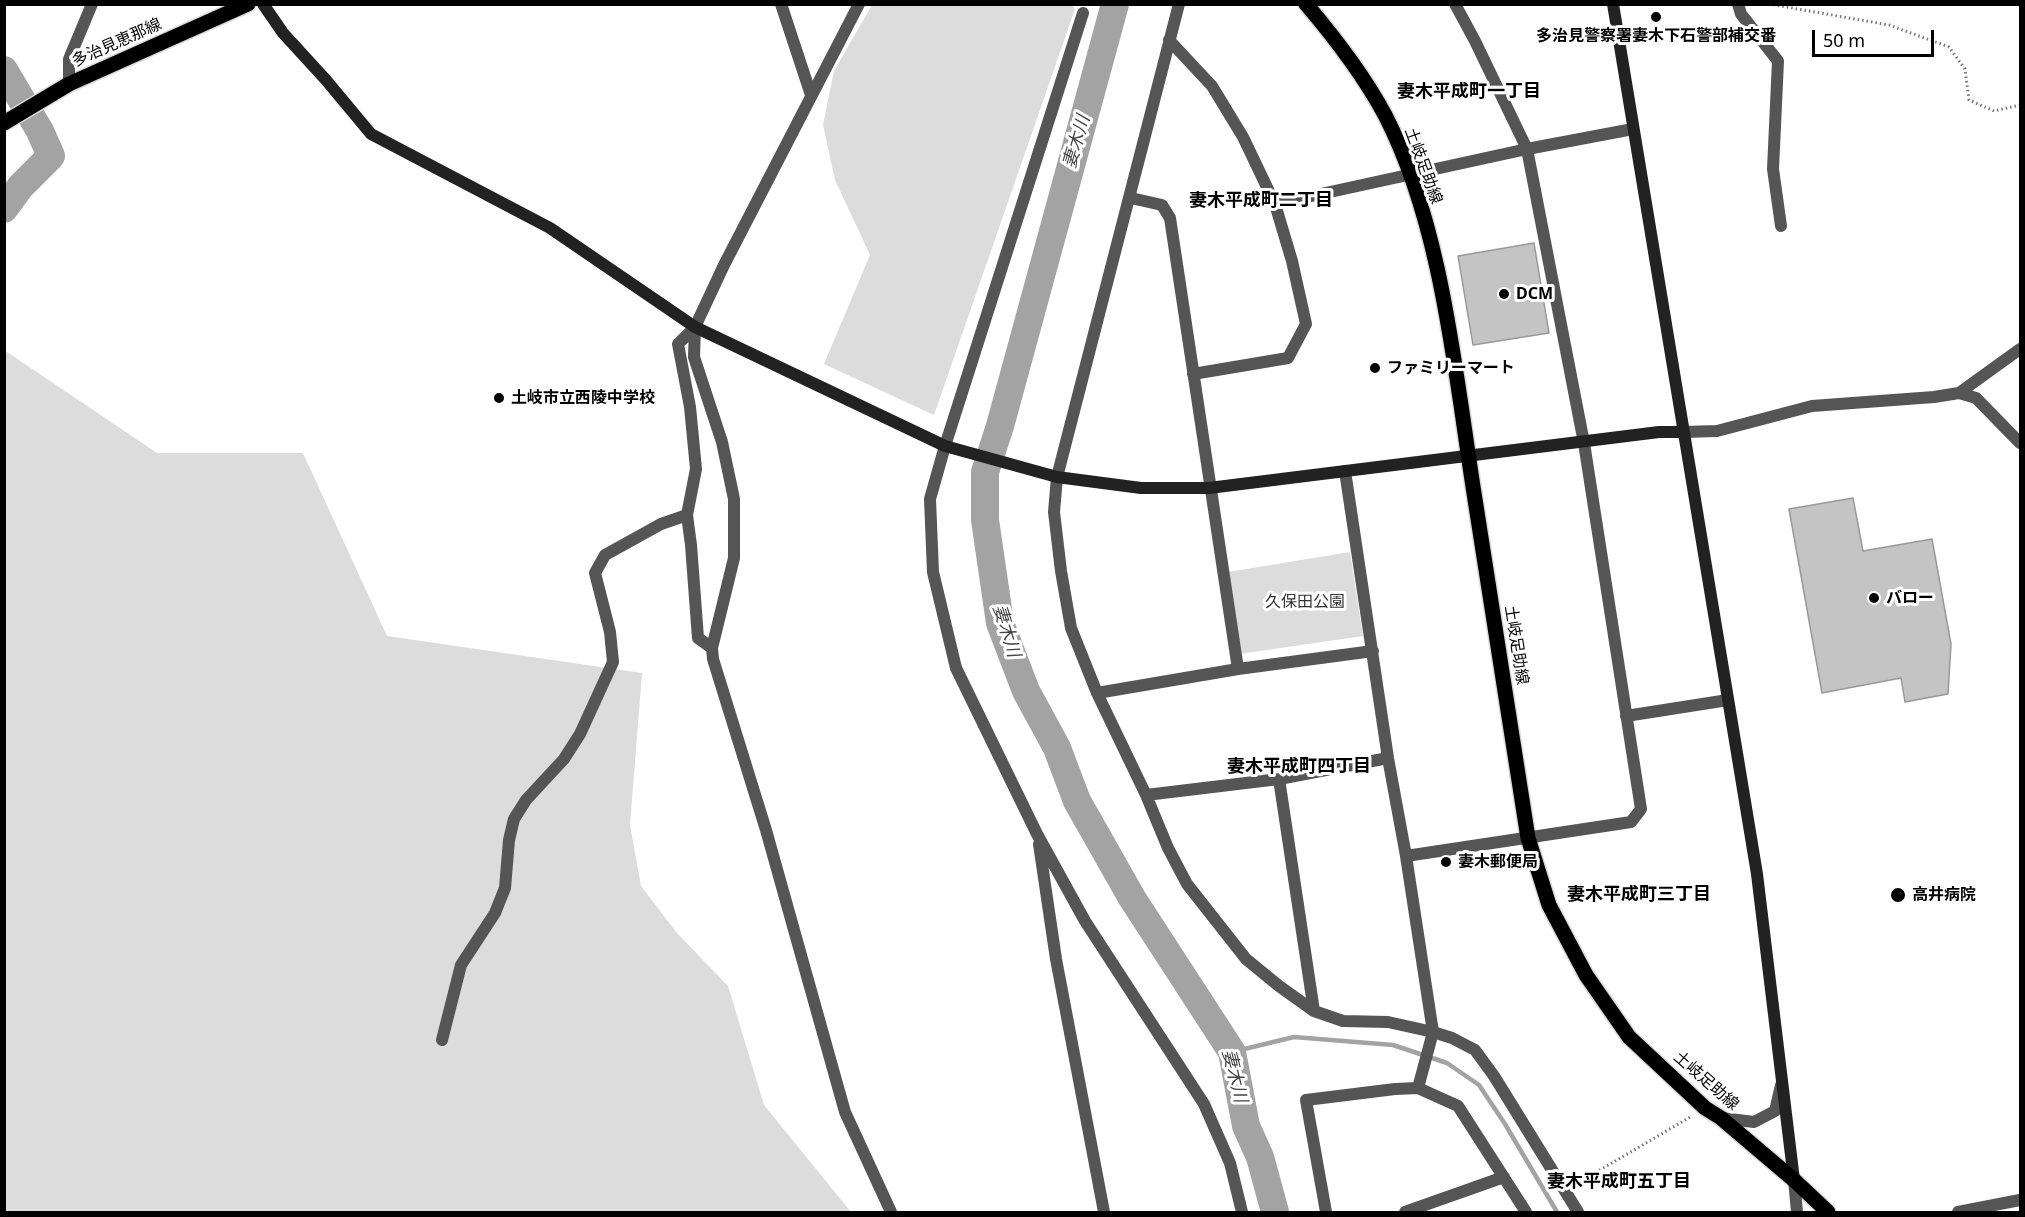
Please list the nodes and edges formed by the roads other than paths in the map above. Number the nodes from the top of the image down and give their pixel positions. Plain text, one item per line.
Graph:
1 (92, 4) edge
2 (248, 4) edge
3 (263, 4) edge
4 (781, 4) edge
5 (859, 4) edge
6 (1179, 4) edge
7 (1306, 4) edge
8 (1455, 4) edge
9 (1613, 4) edge
10 (1738, 4) edge
11 (1083, 13) dead end
12 (1169, 40) junction
13 (69, 84) junction
14 (811, 95) junction
15 (11, 119) edge
16 (1633, 129) junction
17 (1527, 149) junction
18 (1410, 176) junction
19 (1131, 198) junction
20 (1275, 204) junction
21 (1781, 226) dead end
22 (695, 327) junction
23 (2020, 349) edge
24 (1193, 374) junction
25 (1959, 393) junction
26 (1683, 432) junction
27 (1584, 443) junction
28 (2020, 443) edge
29 (945, 446) junction
30 (1468, 455) junction
31 (1345, 471) junction
32 (1057, 477) junction
33 (1209, 488) junction
34 (687, 515) junction
35 (712, 648) junction
36 (1373, 651) junction
37 (1238, 669) junction
38 (1097, 693) junction
39 (1728, 700) junction
40 (1626, 716) junction
41 (1388, 758) junction
42 (1279, 779) junction
43 (1146, 795) junction
44 (1037, 834) junction
45 (1528, 838) junction
46 (1406, 856) junction
47 (1314, 1011) junction
48 (1433, 1032) junction
49 (442, 1040) dead end
50 (1782, 1078) junction
51 (1418, 1088) junction
52 (1721, 1118) junction
53 (1504, 1177) junction
54 (1794, 1180) junction
55 (2020, 1200) edge
56 (891, 1212) edge
57 (1104, 1212) edge
58 (1242, 1212) edge
59 (1326, 1212) edge
60 (1405, 1212) edge
61 (1526, 1212) edge
62 (1578, 1212) edge
63 (1797, 1212) edge
64 (1828, 1212) edge
65 (1958, 1212) edge

1 - 13 street
2 - 13 main road, 多治見恵那線
3 - 22 street
4 - 14 street
5 - 14 street
6 - 12 street
7 - 18 main road, 土岐足助線
8 - 17 street
9 - 16 street
10 - 21 street
11 - 29 street
12 - 19 street
12 - 20 street
13 - 15 main road, 多治見恵那線
14 - 22 street
16 - 17 street
16 - 26 street
17 - 18 street
17 - 27 street
18 - 20 street
18 - 30 main road, 土岐足助線
19 - 24 street
19 - 32 street
20 - 24 street
22 - 29 street
22 - 34 street
22 - 35 street
23 - 25 street
24 - 33 street
25 - 26 street
25 - 28 street
26 - 27 street
26 - 39 street
27 - 30 street
27 - 40 street
29 - 32 street
29 - 44 street
30 - 31 street
30 - 45 main road, 土岐足助線
31 - 33 street
31 - 36 street
32 - 33 street
32 - 38 street
33 - 37 street
34 - 35 street
34 - 49 street
35 - 56 street
36 - 37 street
36 - 41 street
37 - 38 street
38 - 43 street
39 - 40 street
39 - 50 street
40 - 45 street
41 - 42 street
41 - 46 street
42 - 43 street
42 - 47 street
43 - 47 street
44 - 57 street
44 - 58 street
45 - 46 street
45 - 52 main road, 土岐足助線
46 - 48 street
47 - 48 street
48 - 51 street
48 - 62 street
50 - 52 street
50 - 54 street
51 - 53 street
51 - 59 street
52 - 54 main road, 土岐足助線
53 - 60 street
53 - 61 street
54 - 63 street
54 - 64 main road, 土岐足助線
55 - 65 street

